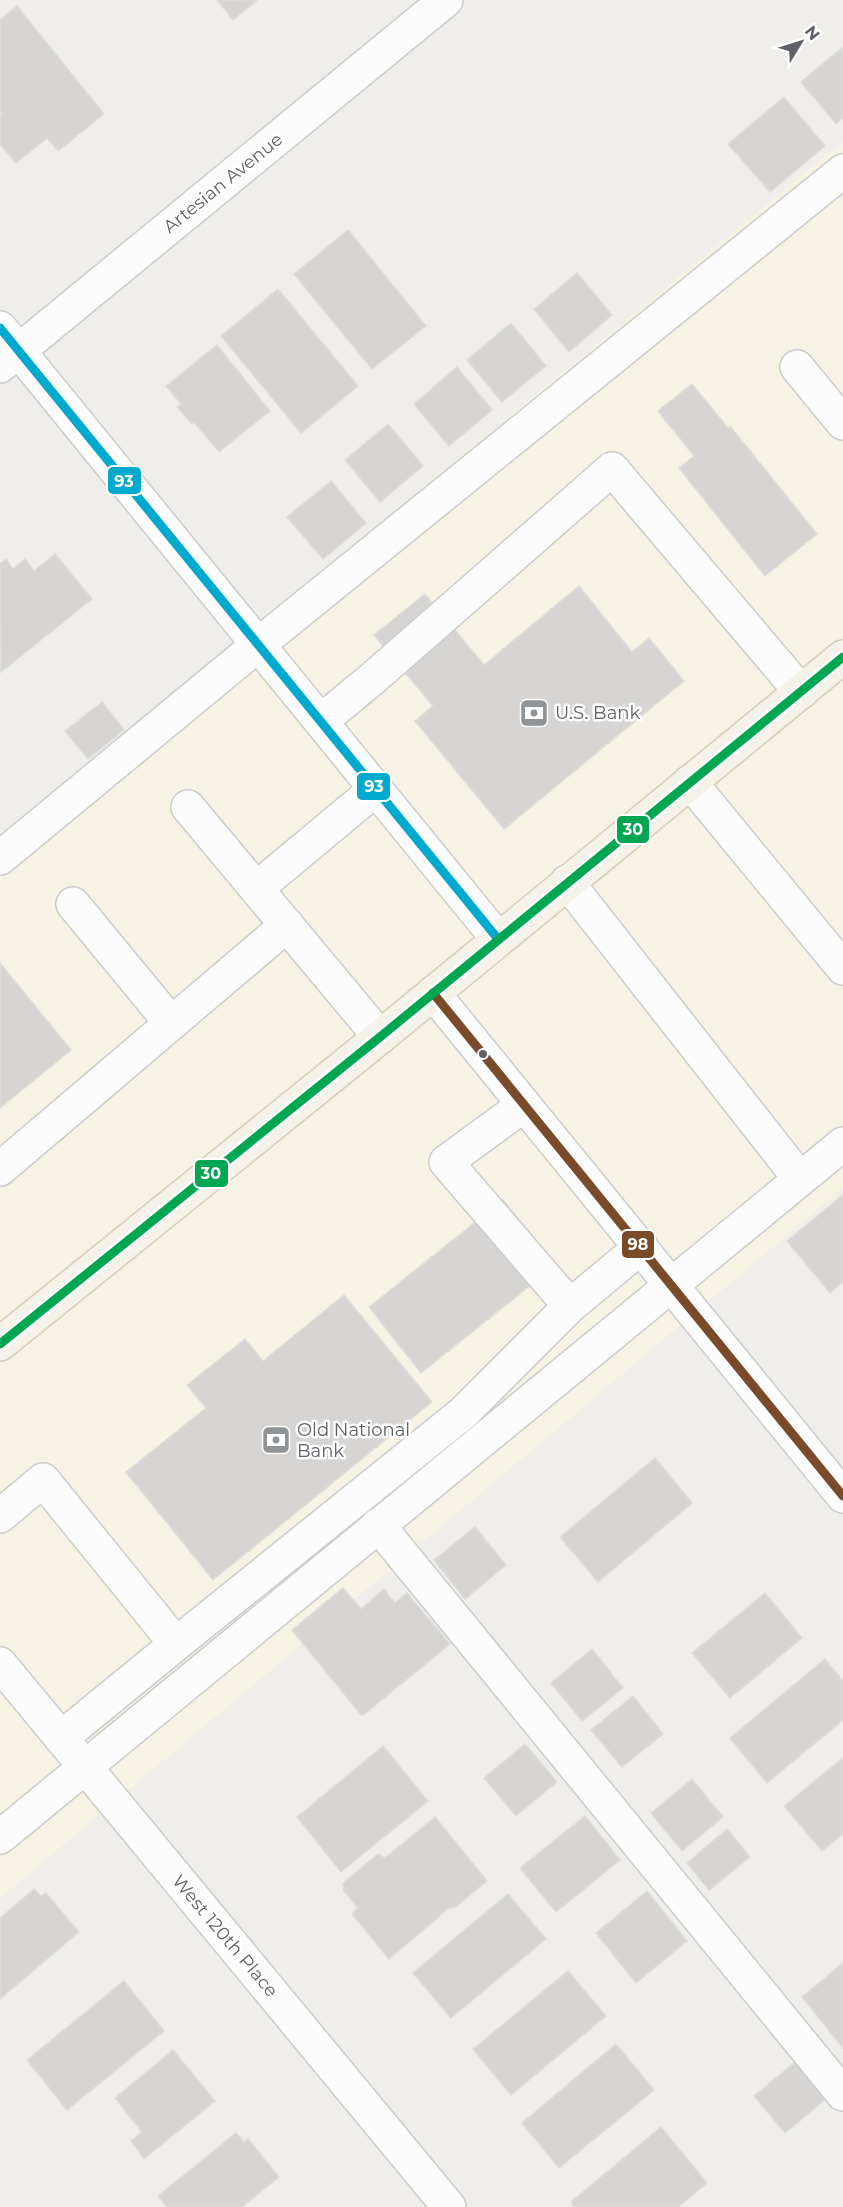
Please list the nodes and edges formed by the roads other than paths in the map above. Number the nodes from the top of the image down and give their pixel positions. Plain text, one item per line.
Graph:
1 (446, 0) edge
2 (843, 171) edge
3 (7, 348) edge
4 (797, 367) dead end
5 (843, 423) edge
6 (259, 644) junction
7 (843, 657) edge
8 (801, 692) junction
9 (321, 722) junction
10 (690, 782) junction
11 (376, 789) junction
12 (188, 807) dead end
13 (0, 858) edge
14 (567, 882) junction
15 (257, 888) junction
16 (73, 904) dead end
17 (287, 924) junction
18 (498, 939) junction
19 (843, 968) edge
20 (433, 993) junction
21 (171, 1023) junction
22 (380, 1037) junction
23 (524, 1105) junction
24 (843, 1144) edge
25 (0, 1169) edge
26 (800, 1179) junction
27 (640, 1247) junction
28 (671, 1285) junction
29 (570, 1306) junction
30 (0, 1344) edge
31 (843, 1496) edge
32 (0, 1516) edge
33 (378, 1526) junction
34 (176, 1644) junction
35 (0, 1664) edge
36 (61, 1738) junction
37 (85, 1767) junction
38 (0, 1837) edge
39 (843, 2094) edge
40 (450, 2207) edge

1 - 3 street, Artesian Avenue
2 - 6 street
3 - 6 street
4 - 5 street
6 - 9 street
6 - 13 street
7 - 8 main road
8 - 9 street
8 - 10 main road
9 - 11 street
10 - 14 main road
10 - 19 street
11 - 15 street
11 - 18 street
12 - 15 street
14 - 18 main road
14 - 26 street
15 - 17 street
16 - 21 street
17 - 21 street
17 - 22 street
18 - 20 main road
20 - 22 main road
20 - 23 street
21 - 25 street
22 - 30 main road
23 - 27 street
23 - 29 street
24 - 26 street
26 - 28 street
27 - 28 street
27 - 29 street
28 - 31 street
28 - 33 street
29 - 34 street
32 - 34 street
33 - 37 street
33 - 39 street
34 - 36 street
35 - 36 street, West 120th Place
36 - 37 street, West 120th Place
37 - 38 street
37 - 40 street, West 120th Place

